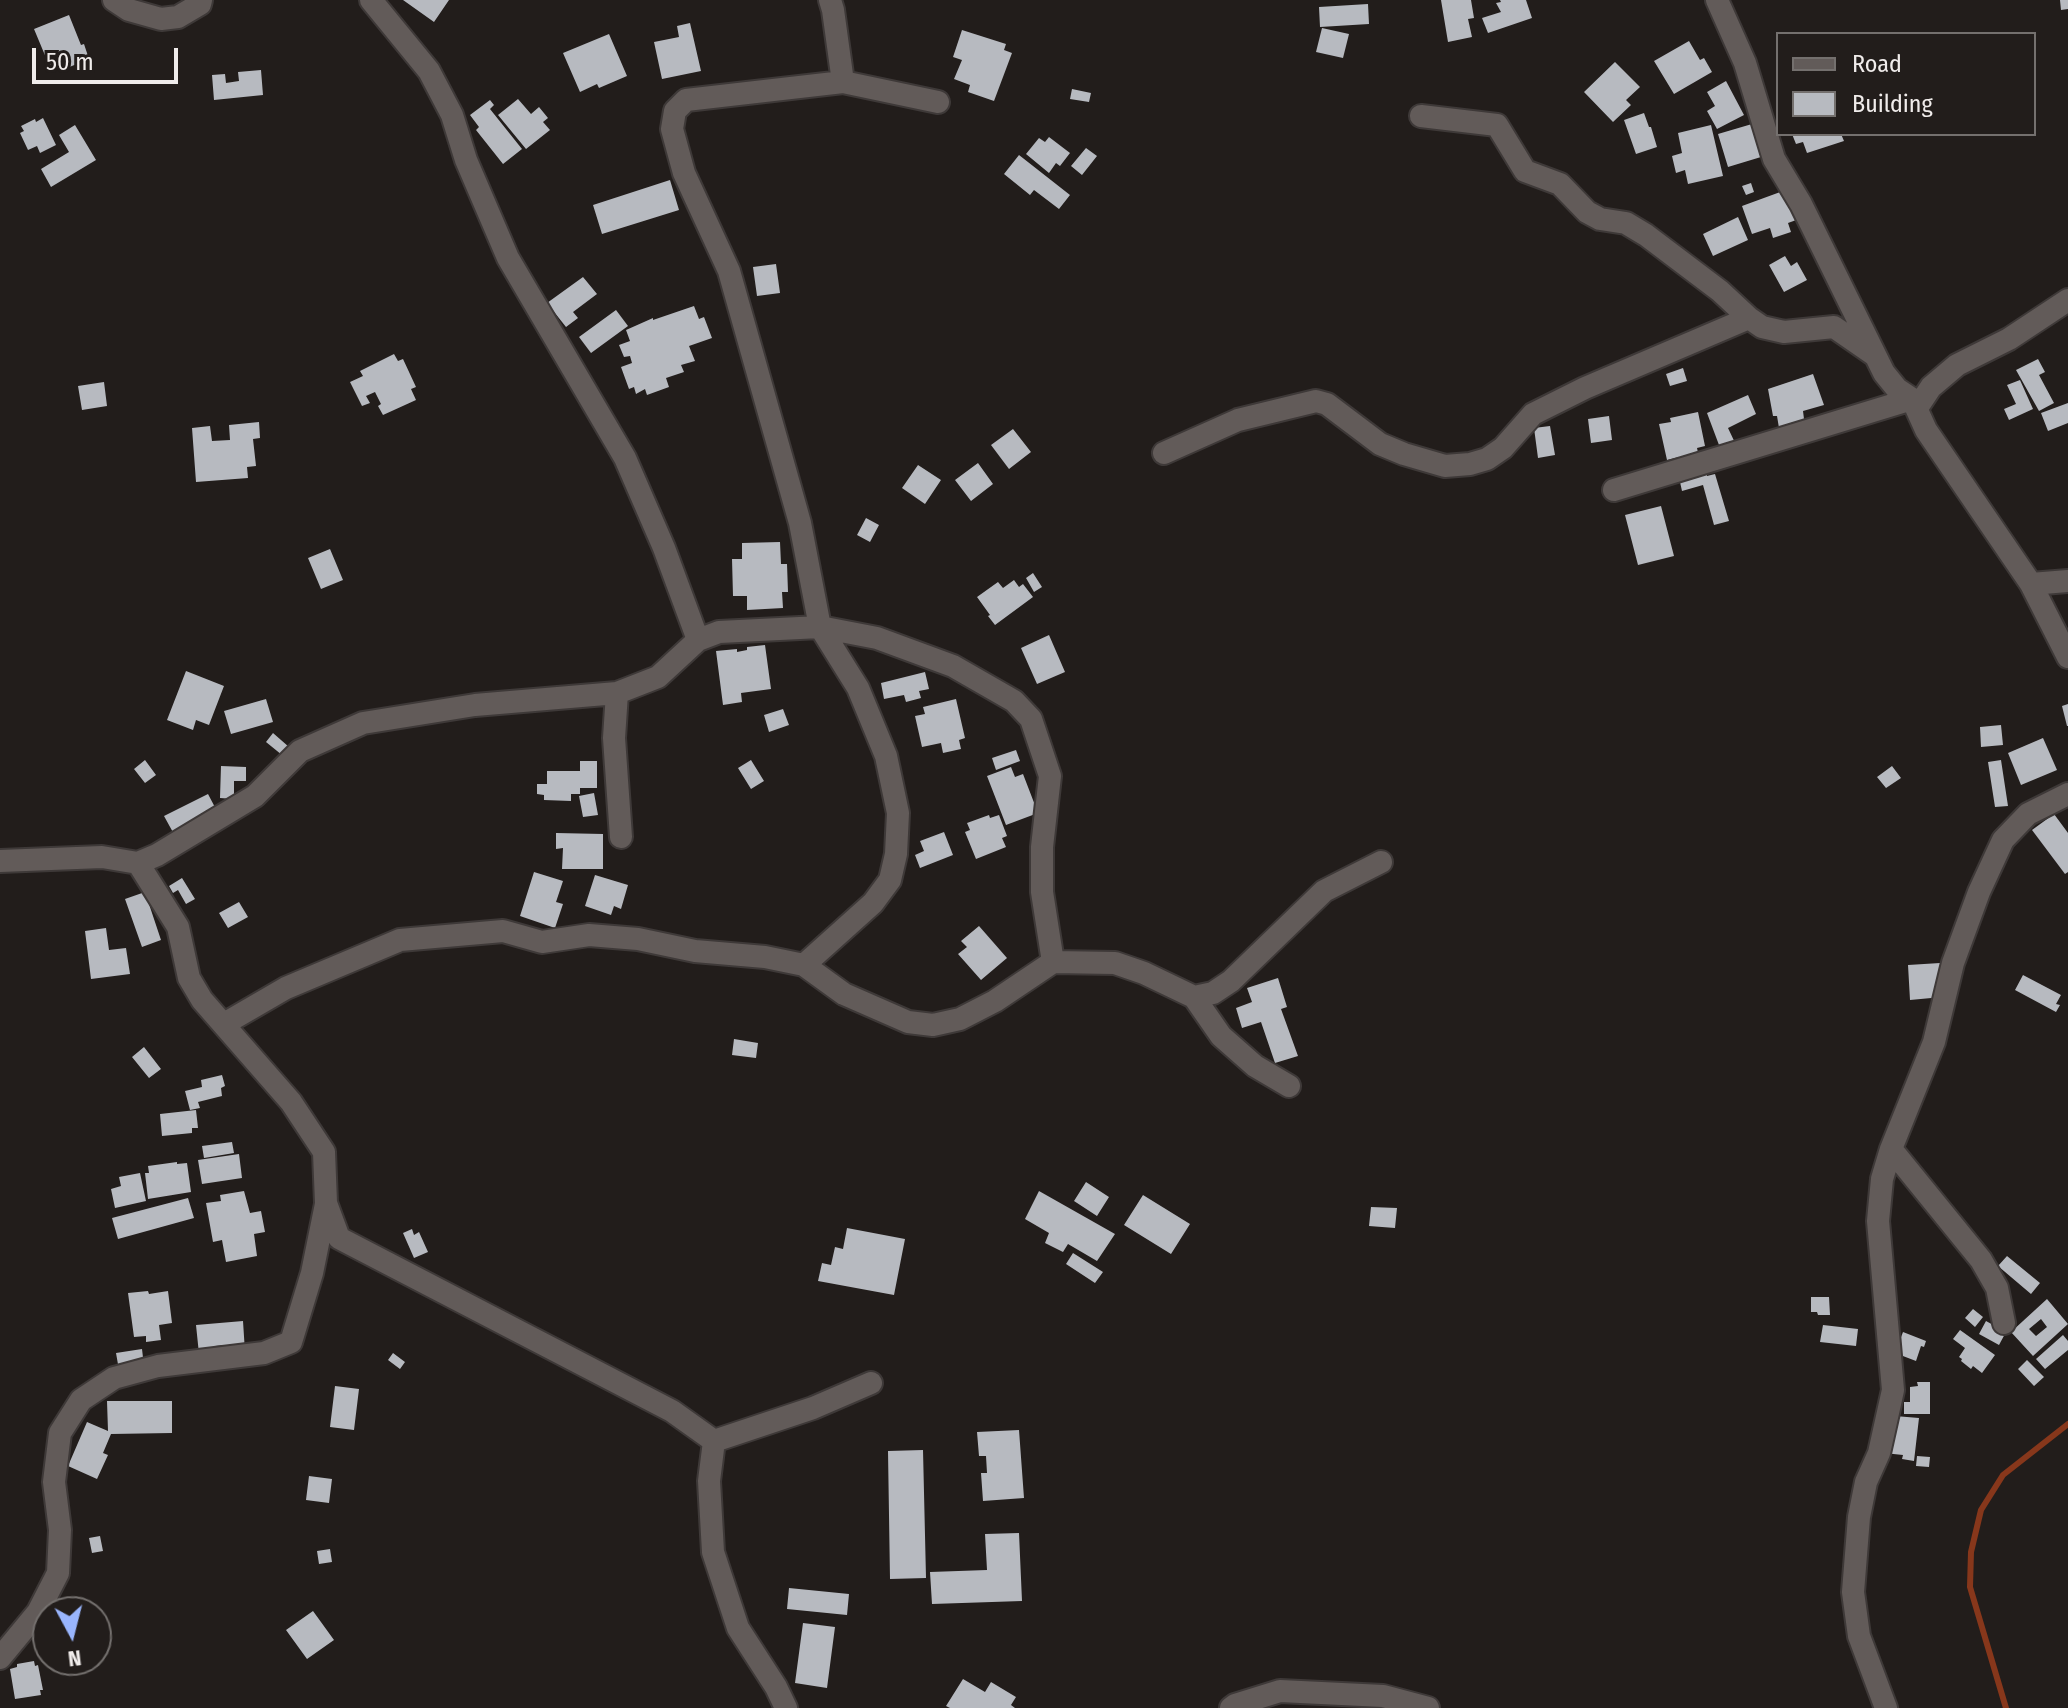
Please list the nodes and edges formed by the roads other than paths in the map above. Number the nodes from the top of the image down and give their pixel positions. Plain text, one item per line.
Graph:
1 (114, 0) edge
2 (201, 0) edge
3 (371, 0) edge
4 (830, 0) edge
5 (1717, 0) edge
6 (843, 82) junction
7 (938, 102) dead end
8 (1421, 116) dead end
9 (2068, 300) edge
10 (1749, 318) junction
11 (1877, 357) junction
12 (1914, 403) junction
13 (1164, 453) dead end
14 (1614, 490) dead end
15 (2068, 581) edge
16 (2031, 584) junction
17 (820, 627) junction
18 (698, 640) junction
19 (2068, 657) edge
20 (617, 693) junction
21 (2068, 794) edge
22 (621, 837) dead end
23 (0, 861) edge
24 (1381, 862) dead end
25 (138, 863) junction
26 (1053, 962) junction
27 (804, 965) junction
28 (1194, 997) junction
29 (224, 1024) junction
30 (1289, 1086) dead end
31 (1891, 1149) junction
32 (326, 1203) junction
33 (2004, 1323) dead end
34 (871, 1383) dead end
35 (714, 1441) junction
36 (0, 1658) edge
37 (786, 1708) edge
38 (1231, 1708) edge
39 (1428, 1708) edge
40 (1886, 1708) edge

1 - 2 street
3 - 18 street
4 - 6 street
5 - 11 street
6 - 7 street
6 - 17 street
8 - 10 street
9 - 12 street
10 - 11 street
10 - 13 street
11 - 12 street
12 - 14 street
12 - 16 street
15 - 16 street
16 - 19 street
17 - 18 street
17 - 26 street
17 - 27 street
18 - 20 street
20 - 22 street
20 - 25 street
21 - 31 street
23 - 25 street
24 - 28 street
25 - 29 street
26 - 27 street
26 - 28 street
27 - 29 street
28 - 30 street
29 - 32 street
31 - 33 street
31 - 40 street
32 - 35 street
32 - 36 street
34 - 35 street
35 - 37 street
38 - 39 street

